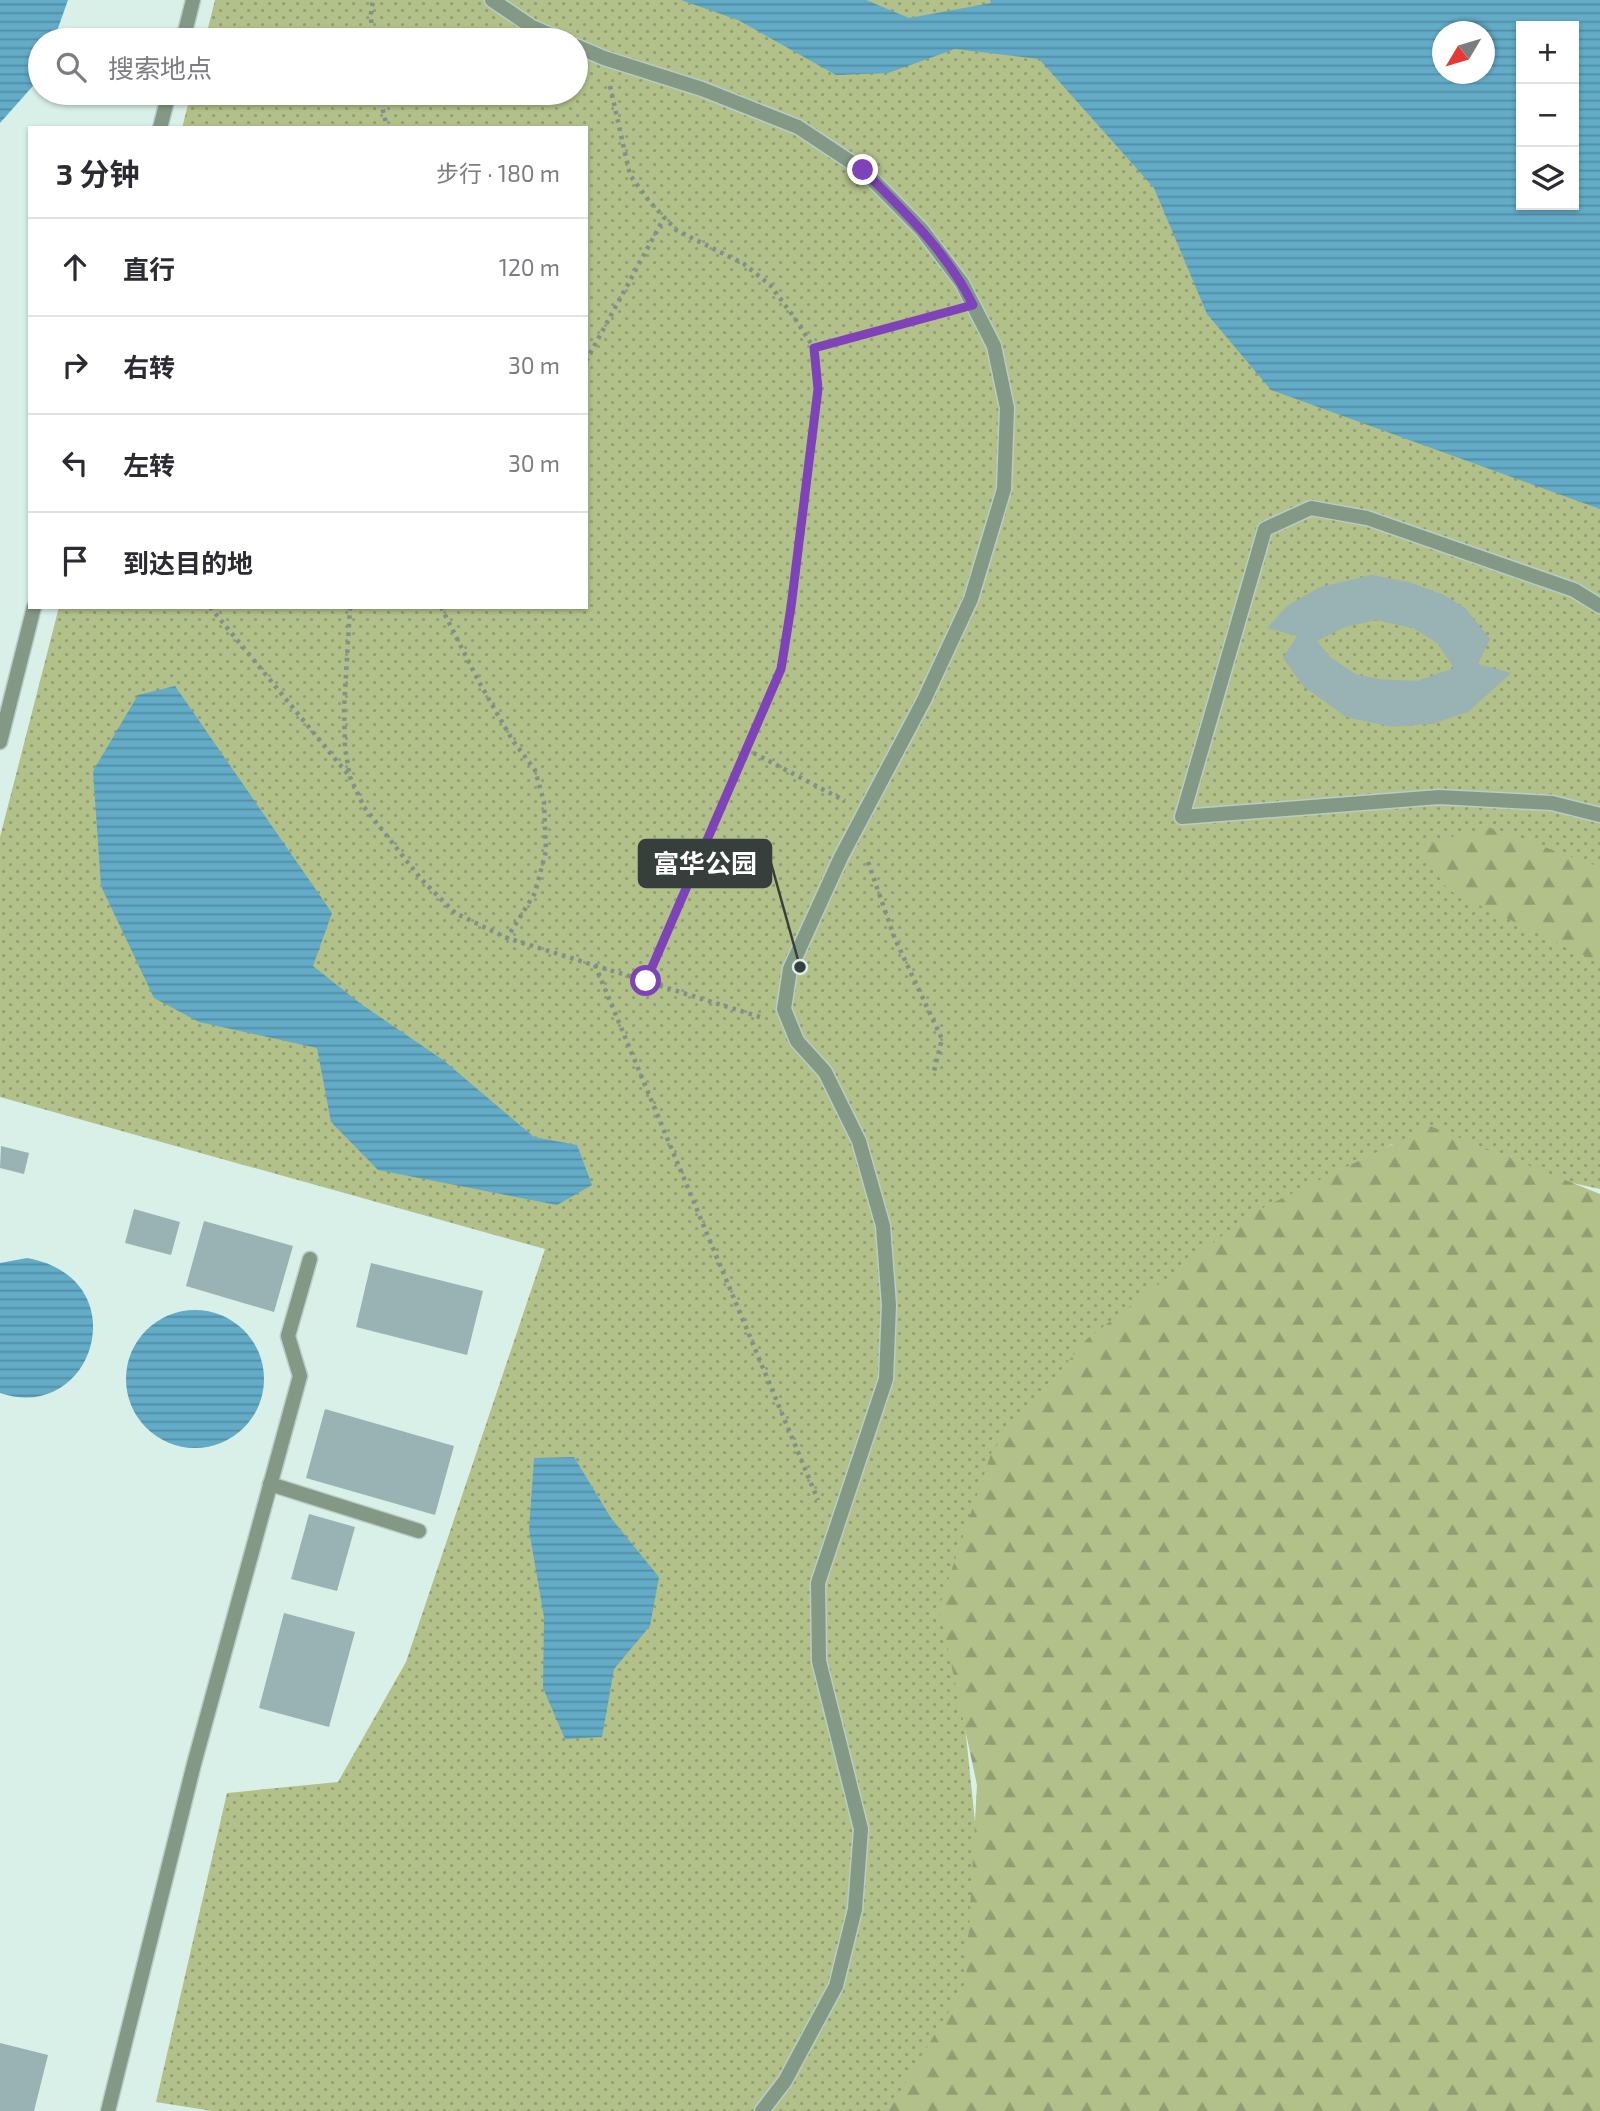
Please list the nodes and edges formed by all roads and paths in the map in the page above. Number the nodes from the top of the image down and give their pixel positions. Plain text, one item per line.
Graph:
1 (193, 0) edge
2 (373, 0) edge
3 (492, 0) edge
4 (186, 28) edge
5 (371, 28) edge
6 (534, 28) edge
7 (588, 51) edge
8 (604, 58) junction
9 (166, 105) edge
10 (382, 105) edge
11 (160, 126) edge
12 (387, 126) edge
13 (665, 217) junction
14 (973, 305) junction
15 (814, 348) junction
16 (588, 357) edge
17 (1600, 606) edge
18 (33, 609) edge
19 (212, 609) edge
20 (351, 609) edge
21 (442, 609) edge
22 (0, 741) edge
23 (746, 749) junction
24 (350, 777) junction
25 (865, 812) junction
26 (1600, 815) edge
27 (856, 829) junction
28 (508, 938) junction
29 (595, 965) junction
30 (646, 981) junction
31 (791, 1026) junction
32 (934, 1070) dead end
33 (310, 1259) dead end
34 (270, 1484) junction
35 (419, 1531) dead end
36 (833, 1536) junction
37 (108, 2111) edge
38 (762, 2111) edge

1 - 4 street
2 - 5 path
3 - 6 street
7 - 8 street
8 - 13 path
8 - 14 street
9 - 11 street
10 - 12 path
13 - 15 path
13 - 16 path
14 - 15 path
14 - 25 street
15 - 23 path
17 - 26 street
18 - 22 street
19 - 24 path
20 - 24 path
21 - 28 path
23 - 25 path
23 - 30 path
24 - 28 path
25 - 27 street
27 - 31 street
27 - 32 path
28 - 29 path
29 - 30 path
29 - 36 path
30 - 31 path
31 - 36 street
33 - 34 street
34 - 35 street
34 - 37 street
36 - 38 street

